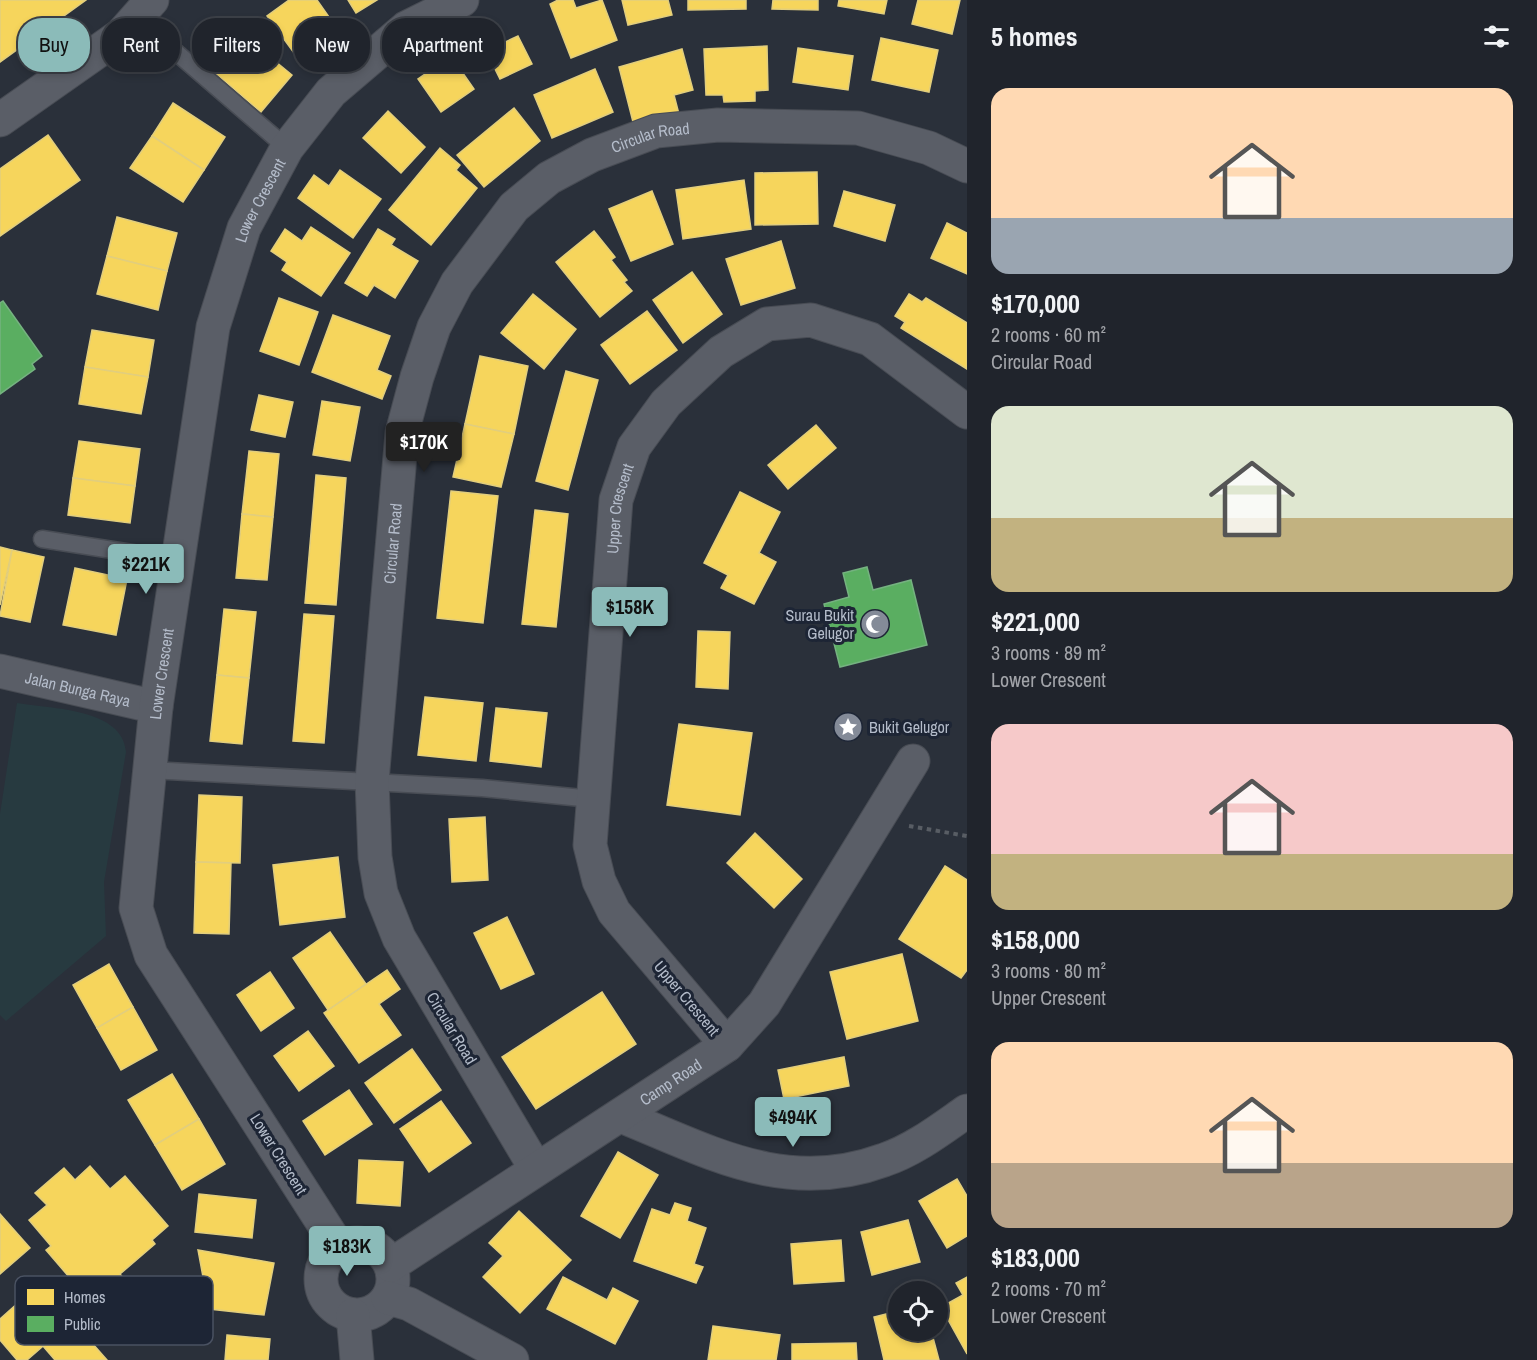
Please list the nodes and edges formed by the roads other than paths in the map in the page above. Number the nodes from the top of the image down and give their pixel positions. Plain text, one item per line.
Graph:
1 (152, 0) edge
2 (462, 0) edge
3 (180, 56) edge
4 (0, 120) edge
5 (287, 148) junction
6 (967, 166) edge
7 (967, 412) edge
8 (42, 539) dead end
9 (177, 560) junction
10 (0, 671) edge
11 (156, 707) junction
12 (914, 761) dead end
13 (150, 770) junction
14 (372, 781) junction
15 (592, 799) junction
16 (727, 1045) junction
17 (967, 1111) edge
18 (621, 1116) junction
19 (536, 1169) junction
20 (339, 1248) junction
21 (391, 1264) junction
22 (388, 1298) junction
23 (353, 1315) junction
24 (357, 1360) edge
25 (512, 1360) edge

1 - 4 street
2 - 5 street, Lower Crescent
3 - 5 lane
5 - 9 street, Lower Crescent
6 - 14 street, Circular Road
7 - 15 street, Upper Crescent
8 - 9 lane
9 - 11 street, Lower Crescent
10 - 11 street, Jalan Bunga Raya
11 - 13 street, Lower Crescent
12 - 16 street, Camp Road
13 - 14 lane
13 - 20 street, Lower Crescent
14 - 15 lane
14 - 19 street, Circular Road
15 - 16 street, Upper Crescent
16 - 18 street, Camp Road
17 - 18 street
18 - 19 street, Camp Road
19 - 21 street, Camp Road
20 - 21 street
20 - 23 street
21 - 22 street
22 - 23 street
22 - 25 street
23 - 24 street

